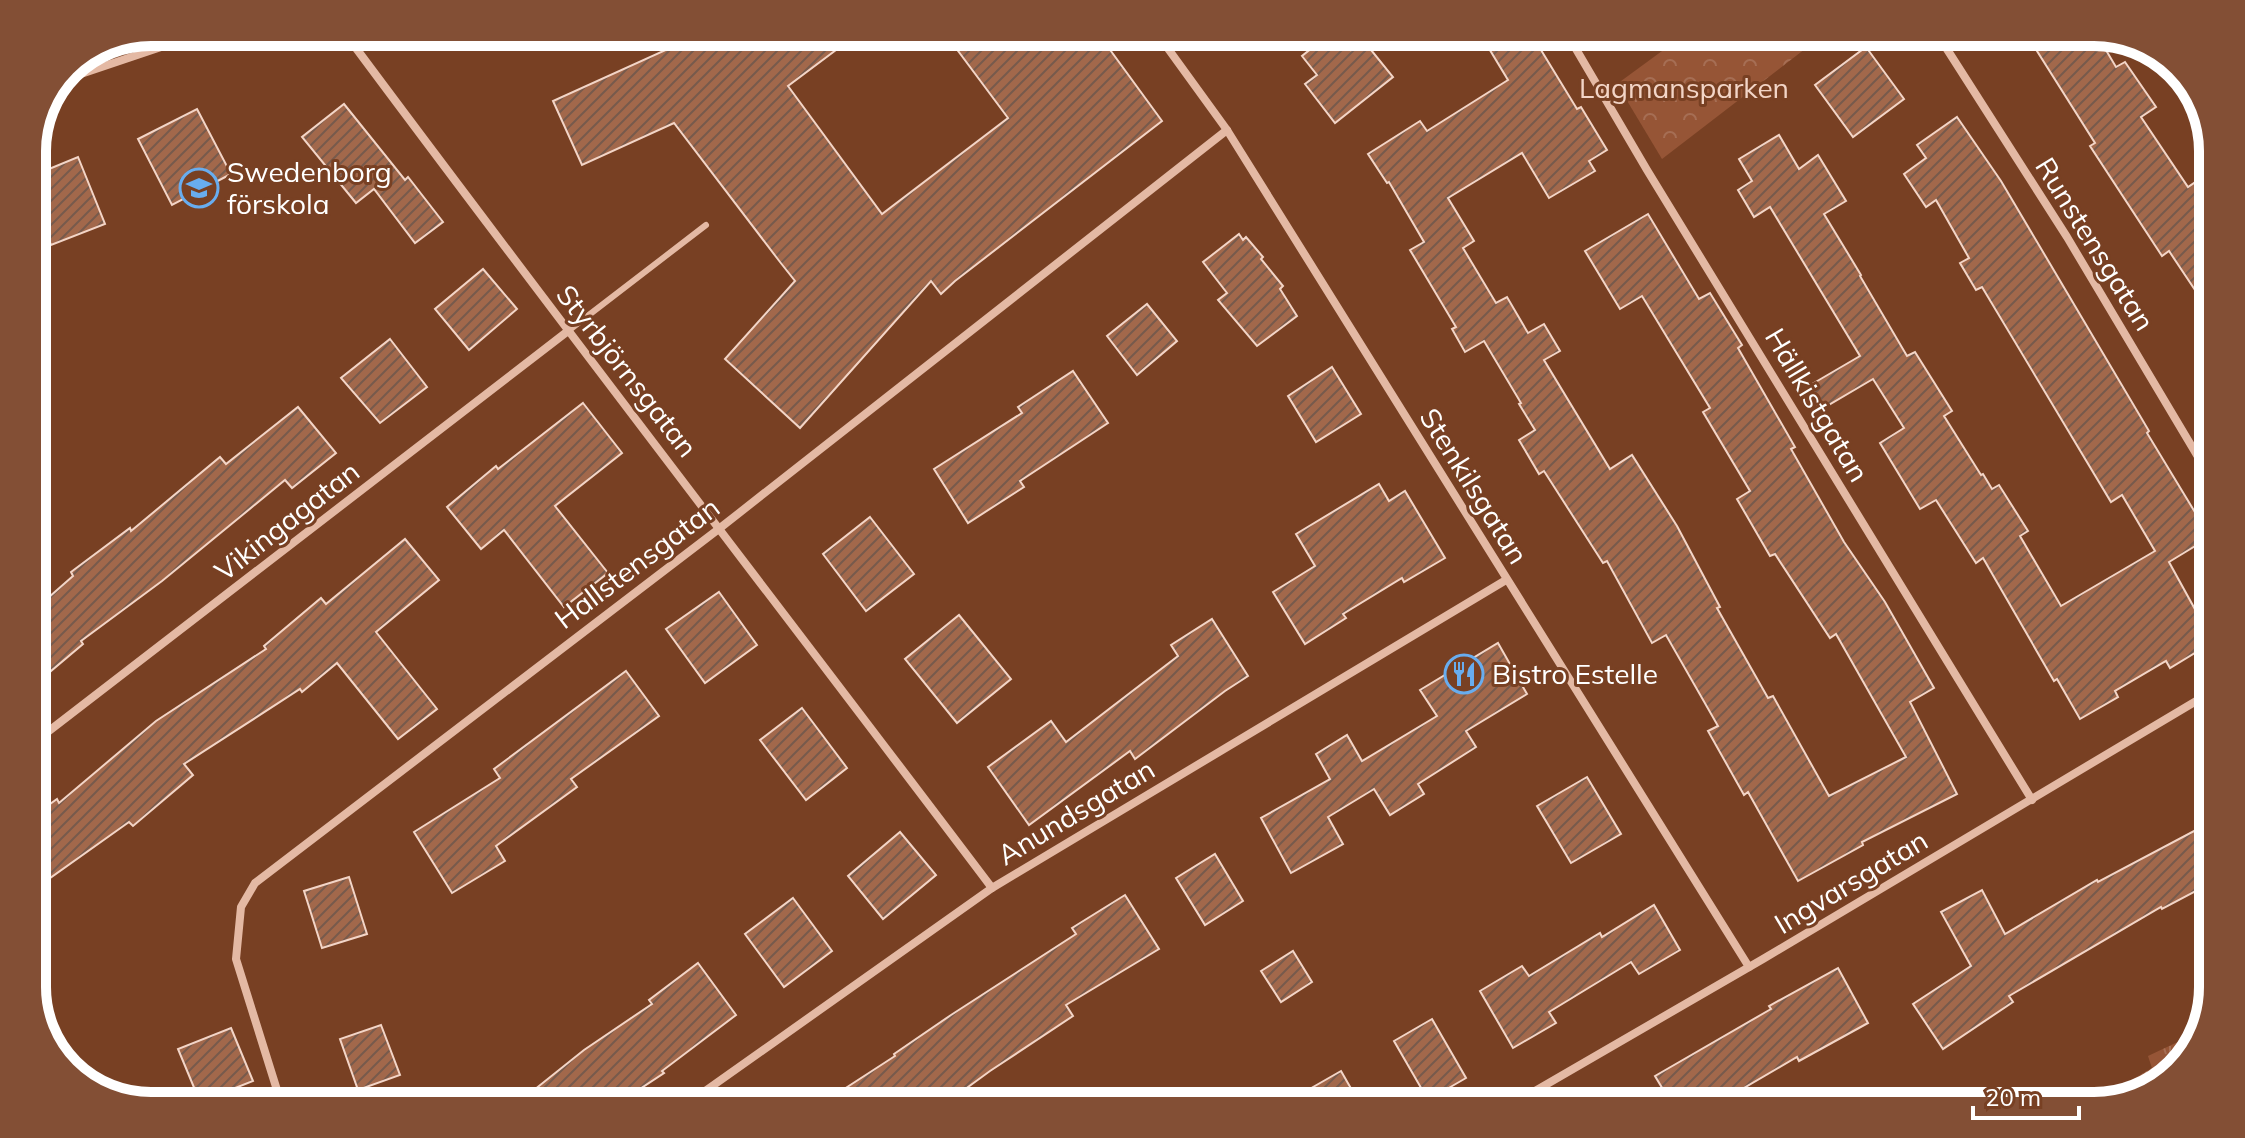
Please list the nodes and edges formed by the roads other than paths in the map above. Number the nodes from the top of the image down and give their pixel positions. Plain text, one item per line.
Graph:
1 (164, 46) edge
2 (354, 46) edge
3 (1166, 46) edge
4 (1574, 46) edge
5 (1945, 46) edge
6 (80, 74) edge
7 (1227, 130) junction
8 (706, 225) dead end
9 (568, 331) junction
10 (2199, 459) edge
11 (720, 528) junction
12 (1506, 580) junction
13 (2199, 699) edge
14 (46, 733) edge
15 (2032, 800) junction
16 (992, 888) junction
17 (1749, 967) junction
18 (278, 1092) edge
19 (704, 1092) edge
20 (1533, 1092) edge

1 - 6 street
2 - 9 street, Styrbjörnsgatan
3 - 7 street, Stenkilsgatan
4 - 15 street, Hällkistgatan
5 - 10 street, Runstensgatan
7 - 11 street, Hallstensgatan
7 - 12 street, Stenkilsgatan
8 - 9 lane
9 - 11 street, Styrbjörnsgatan
9 - 14 street, Vikingagatan
11 - 16 street, Styrbjörnsgatan
11 - 18 street, Hallstensgatan
12 - 16 street, Anundsgatan
12 - 17 street, Stenkilsgatan
13 - 15 street, Ingvarsgatan
15 - 17 street, Ingvarsgatan
16 - 19 street, Anundsgatan
17 - 20 street, Ingvarsgatan

